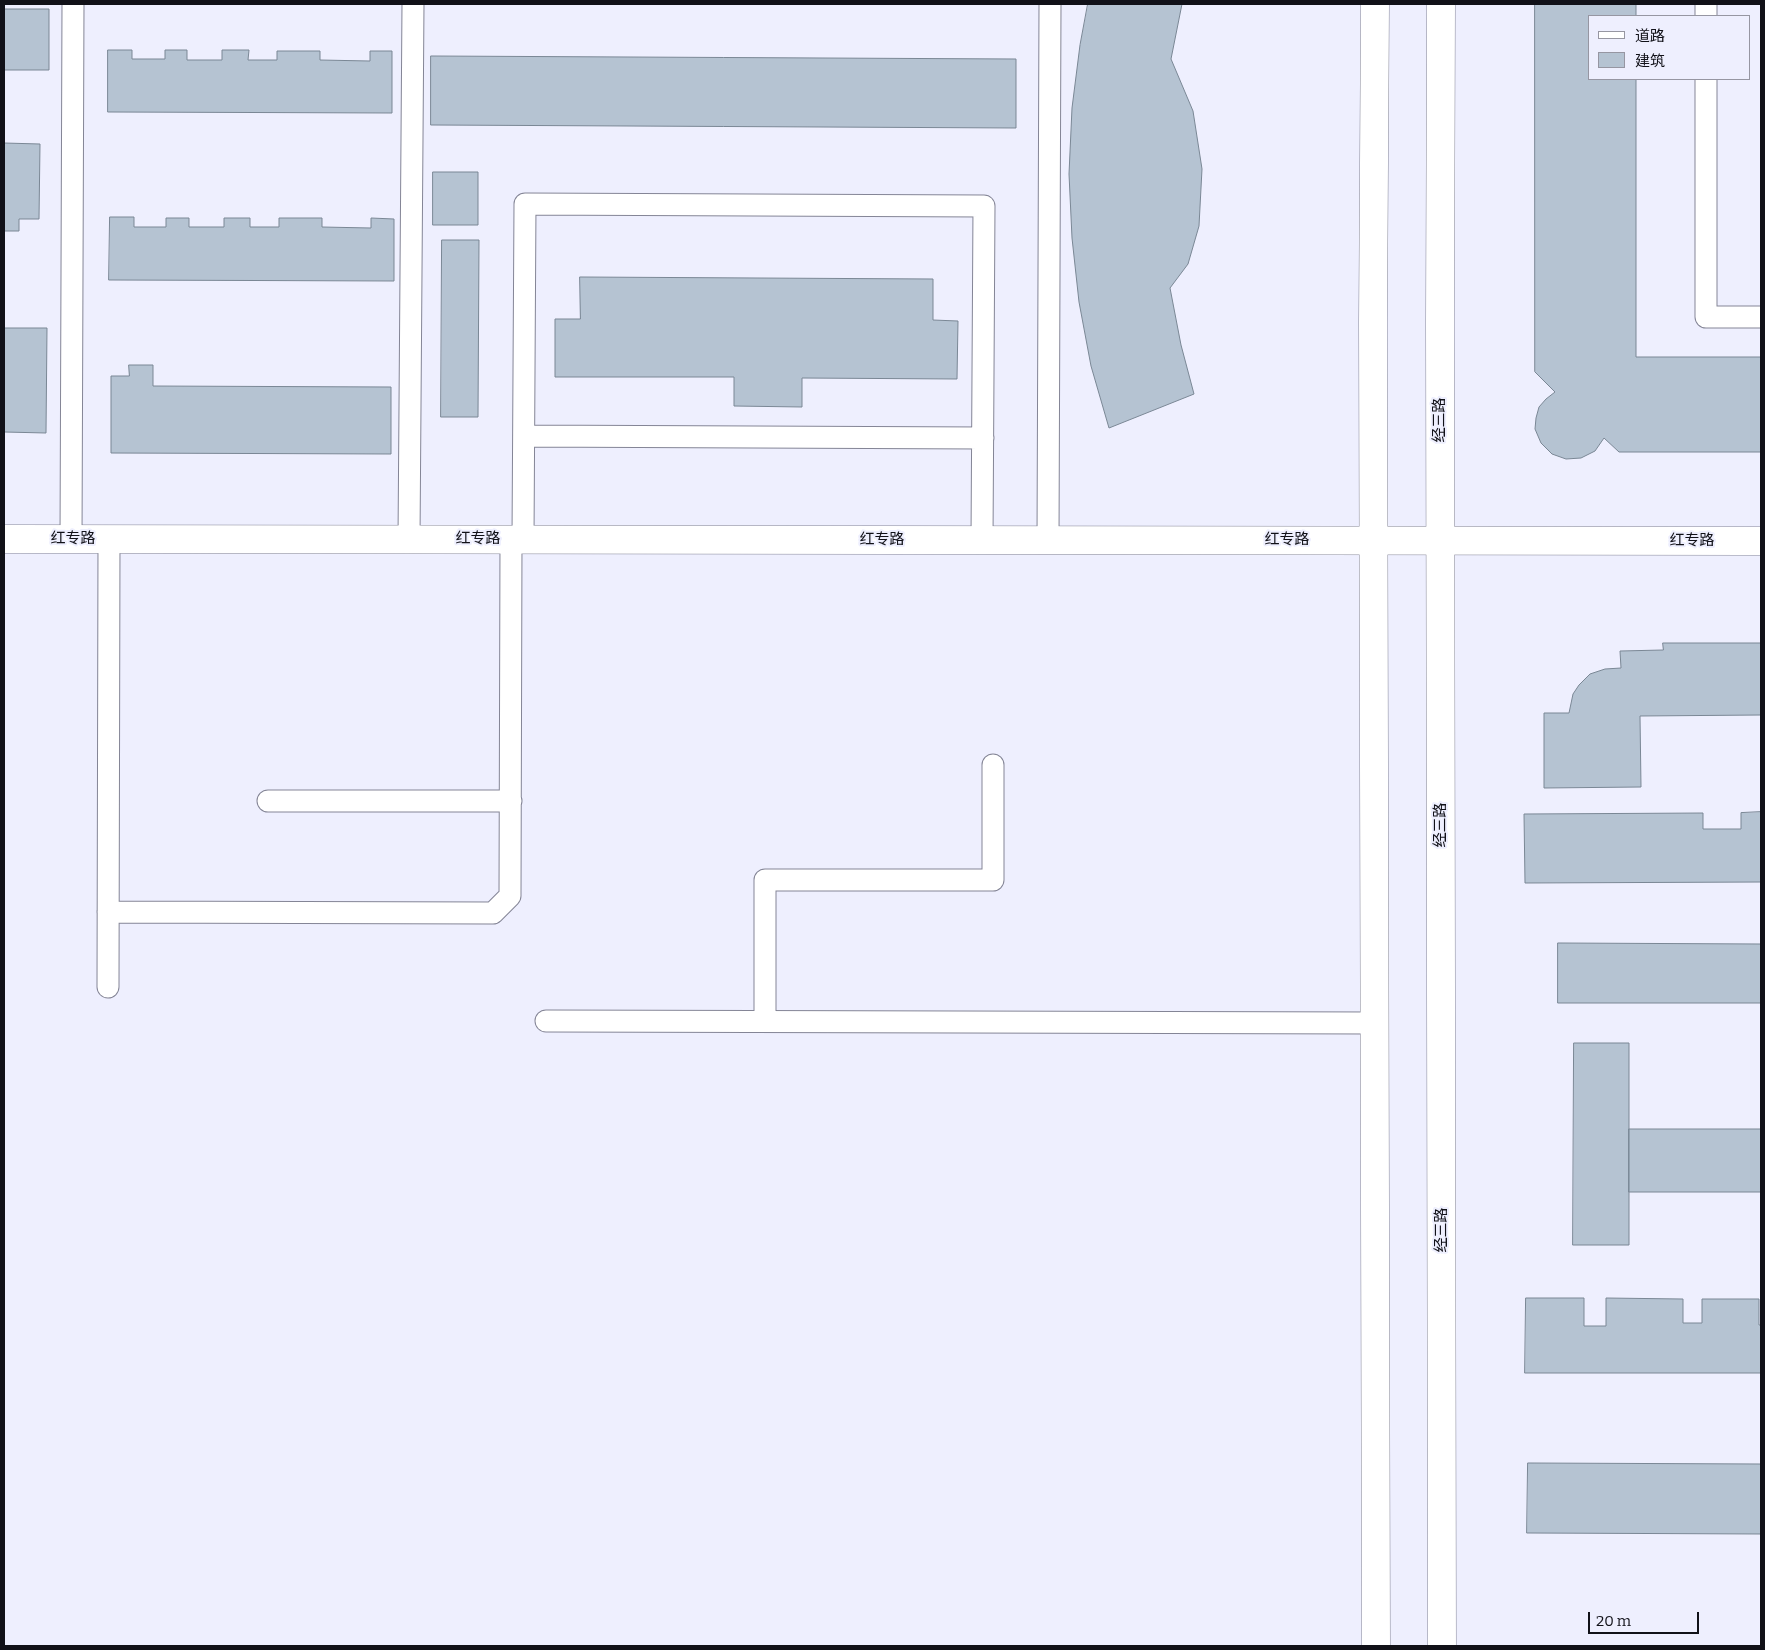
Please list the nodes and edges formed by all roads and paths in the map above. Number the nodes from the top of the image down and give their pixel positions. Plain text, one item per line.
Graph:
1 (73, 4) edge
2 (413, 4) edge
3 (1050, 4) edge
4 (1375, 4) edge
5 (1442, 4) edge
6 (1706, 80) edge
7 (1761, 317) edge
8 (524, 436) junction
9 (983, 438) junction
10 (4, 538) edge
11 (70, 539) junction
12 (109, 539) junction
13 (409, 539) junction
14 (517, 539) junction
15 (982, 540) junction
16 (1048, 540) junction
17 (1374, 540) junction
18 (1440, 540) junction
19 (1761, 541) edge
20 (993, 766) dead end
21 (268, 801) dead end
22 (511, 801) junction
23 (108, 912) junction
24 (108, 987) dead end
25 (546, 1022) dead end
26 (764, 1022) junction
27 (1375, 1023) junction
28 (1376, 1646) edge
29 (1442, 1646) edge

1 - 11 lane
2 - 13 lane
3 - 16 lane
4 - 17 main road
5 - 18 main road, 经三路
6 - 7 lane
8 - 9 lane
8 - 9 lane
8 - 14 lane
9 - 15 lane
10 - 11 main road, 红专路
11 - 12 main road, 红专路
12 - 13 main road, 红专路
12 - 23 lane
13 - 14 main road, 红专路
14 - 15 main road, 红专路
14 - 22 lane
15 - 16 main road, 红专路
16 - 17 main road, 红专路
17 - 18 main road, 红专路
17 - 27 main road
18 - 19 main road, 红专路
18 - 29 main road, 经三路
20 - 26 lane
21 - 22 lane
22 - 23 lane
23 - 24 lane
25 - 26 lane
26 - 27 lane
27 - 28 main road

